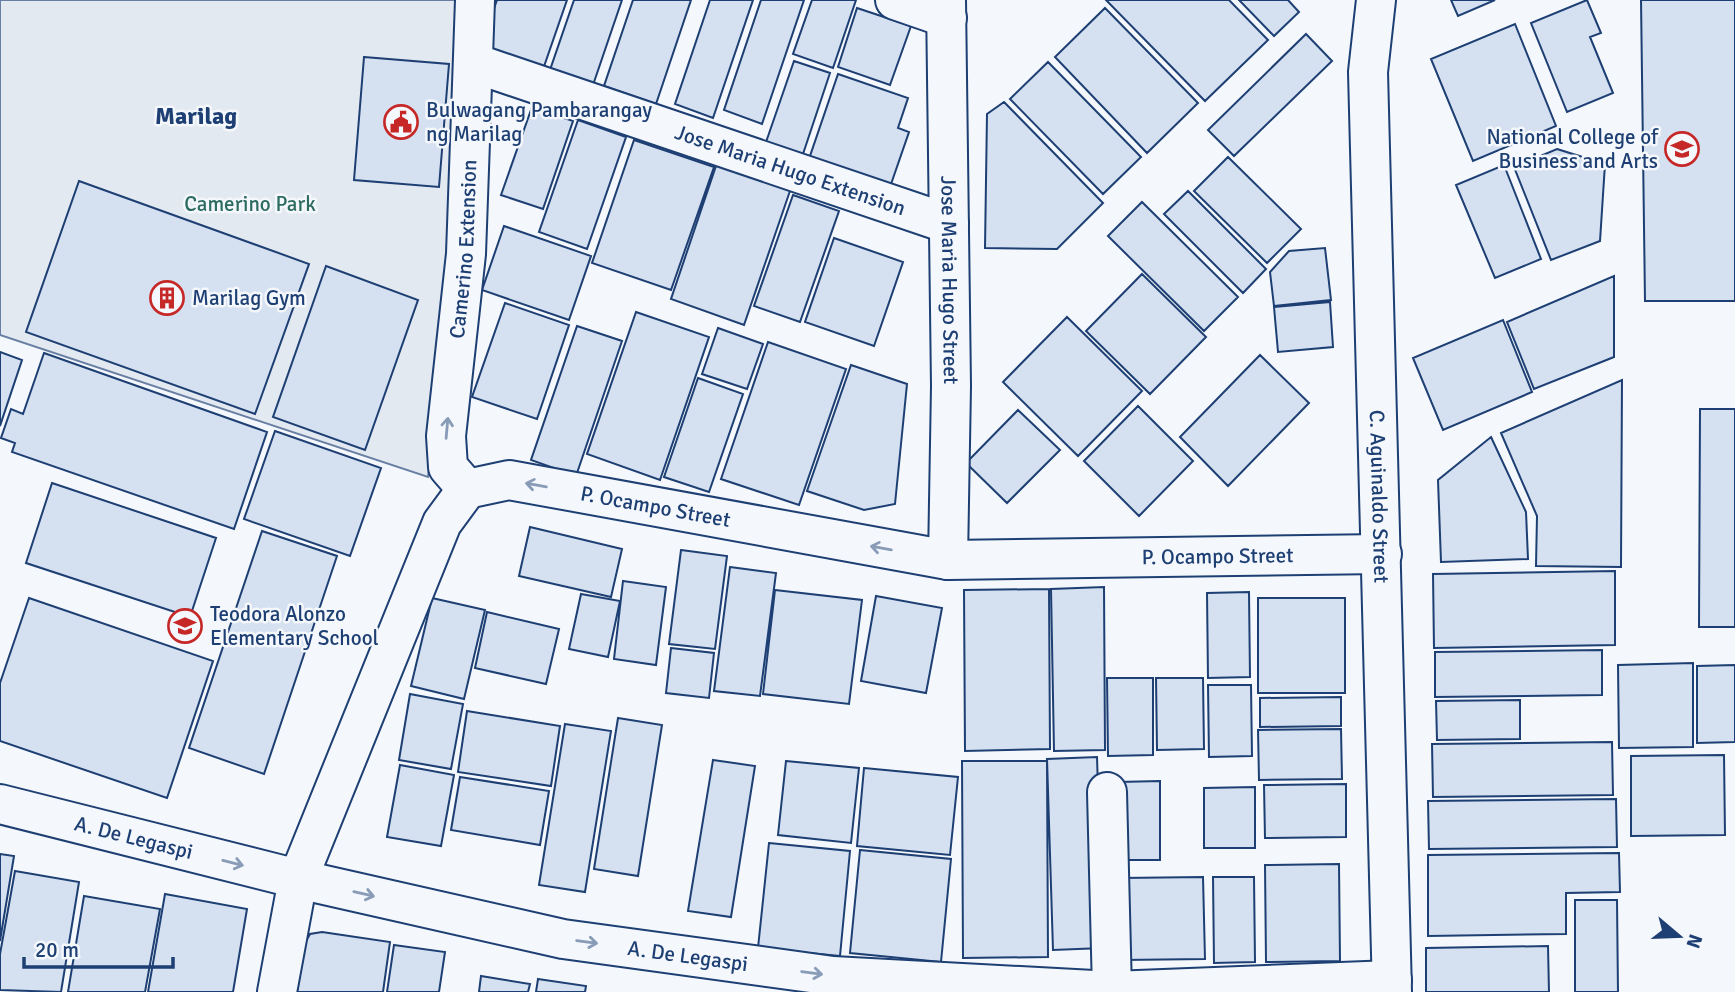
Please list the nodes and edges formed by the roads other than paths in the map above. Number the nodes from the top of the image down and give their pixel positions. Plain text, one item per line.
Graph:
1 (475, 0) edge
2 (895, 0) edge
3 (1377, 0) edge
4 (946, 9) edge
5 (474, 63) junction
6 (949, 224) junction
7 (467, 489) junction
8 (1382, 554) junction
9 (948, 560) junction
10 (1107, 792) dead end
11 (0, 804) edge
12 (298, 879) junction
13 (1392, 986) edge
14 (1112, 991) edge
15 (277, 992) edge

1 - 5 street, Camerino Extension
2 - 4 street
3 - 8 street, C. Aguinaldo Street
4 - 6 street, Jose Maria Hugo Street
5 - 6 street, Jose Maria Hugo Extension
7 -> 5 street, Camerino Extension
6 - 9 street, Jose Maria Hugo Street
9 -> 7 street, P. Ocampo Street
7 - 12 street
8 - 9 street, P. Ocampo Street
8 - 13 street, C. Aguinaldo Street
10 - 14 street
11 -> 12 street, A. De Legaspi
12 -> 14 street, A. De Legaspi
12 - 15 street
13 - 14 street, A. De Legaspi

